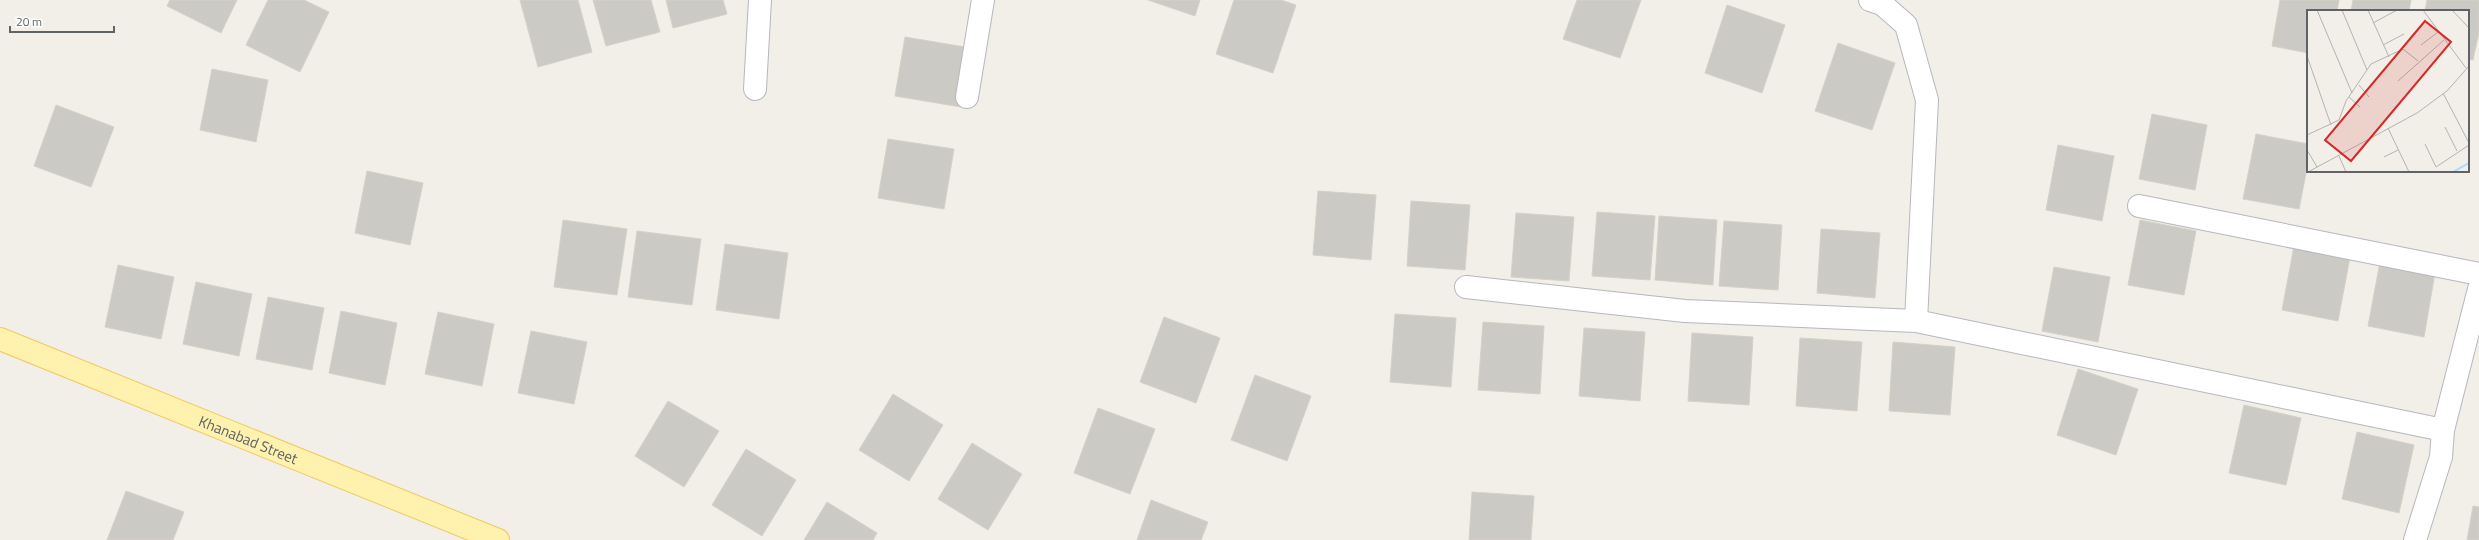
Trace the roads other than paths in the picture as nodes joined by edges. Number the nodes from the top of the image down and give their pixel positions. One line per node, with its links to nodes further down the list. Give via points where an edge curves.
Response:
1 (760, 0): 4 (street)
2 (984, 0): 5 (street)
3 (1870, 0): 10 (street, via 1882,4 1906,25 1927,100)
4 (755, 90)
5 (967, 97)
6 (2139, 206): 7 (street)
7 (2479, 274)
8 (1466, 287): 10 (street, via 1685,311)
9 (2479, 289): 12 (street)
10 (1916, 321): 12 (street)
11 (0, 339): 13 (main road, Khanabad Street)
12 (2443, 430): 14 (street, via 2441,457)
13 (498, 540)
14 (2415, 540)

